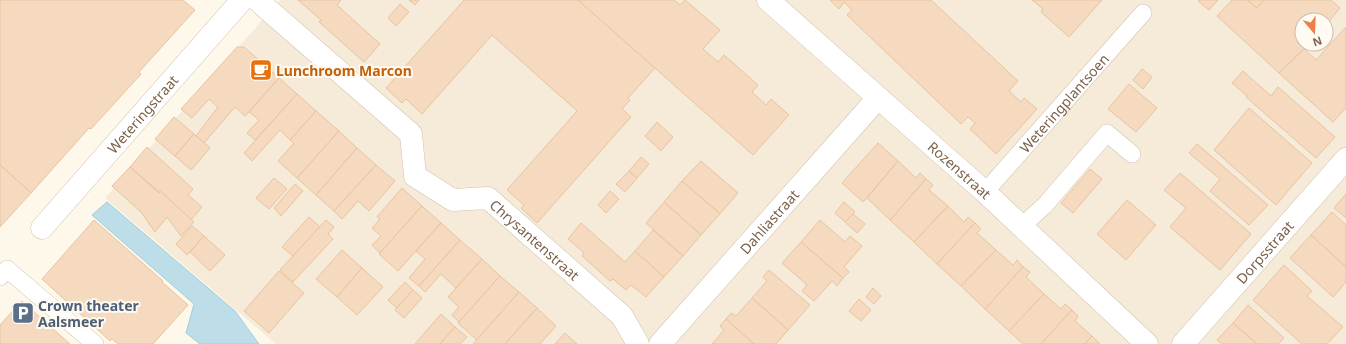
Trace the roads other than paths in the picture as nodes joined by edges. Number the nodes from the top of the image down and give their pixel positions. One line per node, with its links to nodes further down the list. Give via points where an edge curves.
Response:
1 (242, 0): 10 (street, Weteringstraat)
2 (257, 0): 13 (street, Chrysantenstraat, via 411,134 415,176 453,200 488,198 622,316)
3 (768, 0): 5 (street, Rozenstraat)
4 (1143, 13): 8 (lane, Weteringplantsoen)
5 (878, 98): 8 (street, Rozenstraat); 14 (street, Dahliastraat)
6 (1132, 154): 9 (lane, via 1107,133 1045,205)
7 (1346, 159): 16 (street, Dorpsstraat)
8 (985, 192): 9 (street, Rozenstraat)
9 (1022, 226): 15 (street, Rozenstraat)
10 (42, 228)
11 (0, 277): 12 (lane, via 7,269)
12 (95, 344)
13 (638, 344)
14 (660, 344)
15 (1147, 344)
16 (1183, 344)

